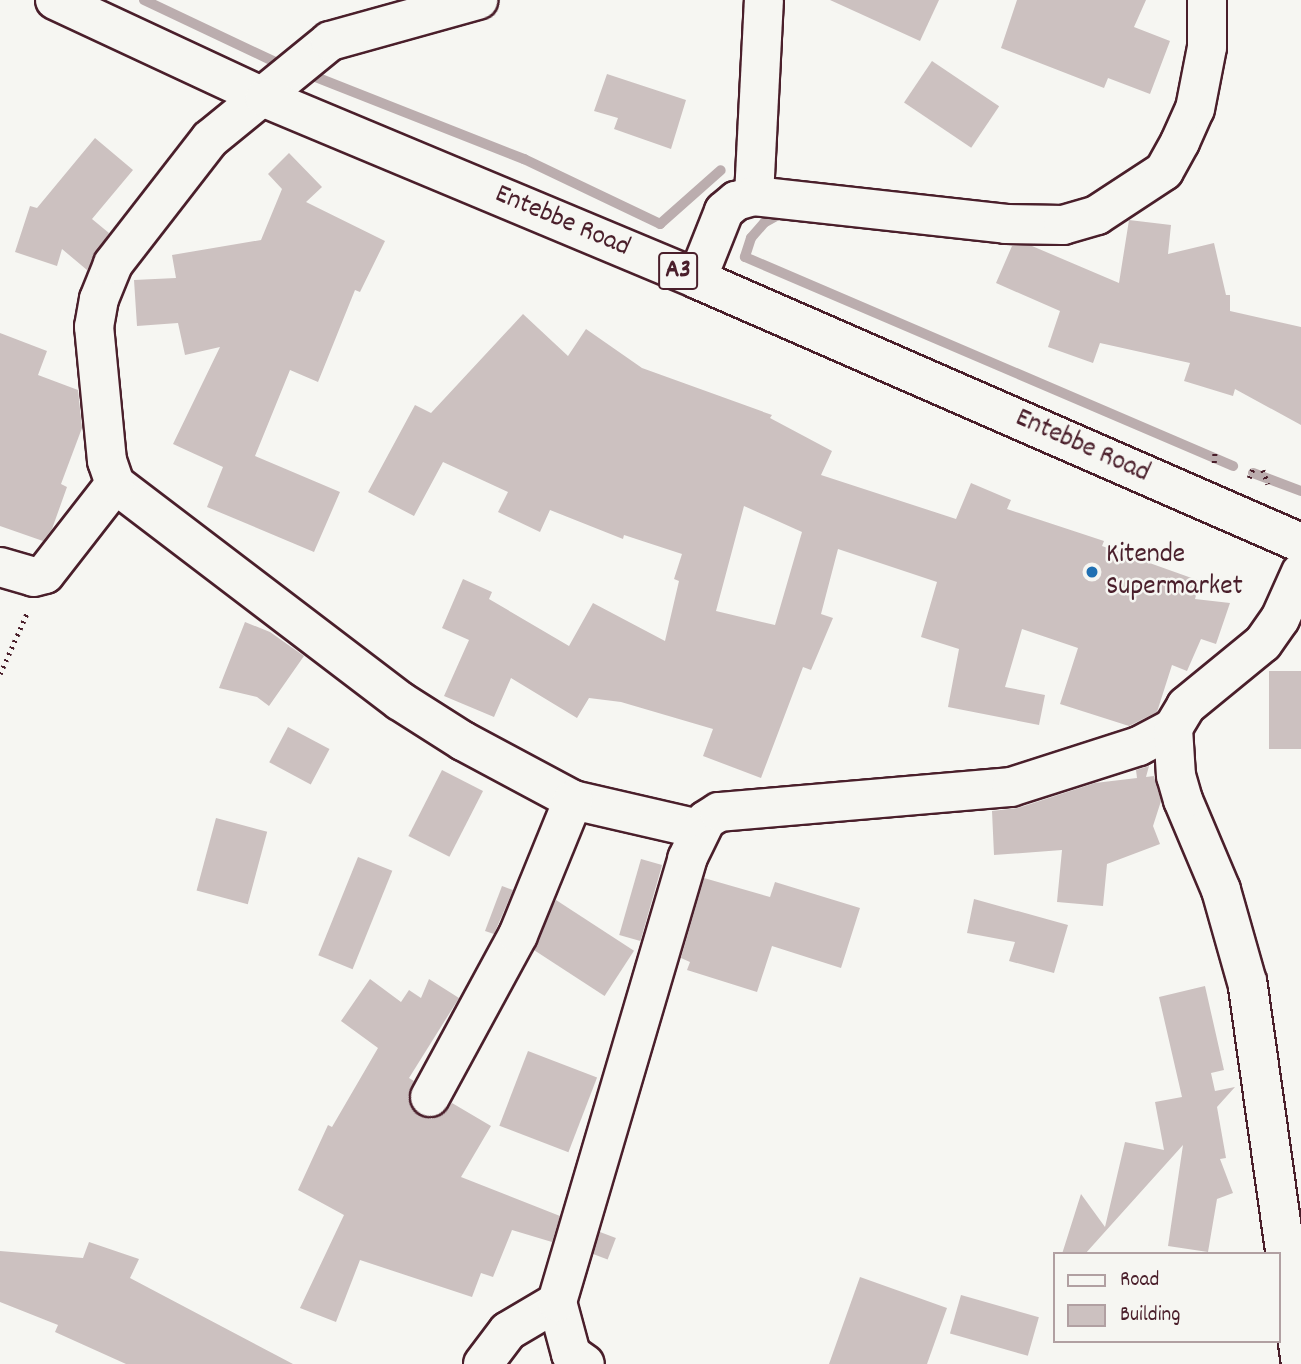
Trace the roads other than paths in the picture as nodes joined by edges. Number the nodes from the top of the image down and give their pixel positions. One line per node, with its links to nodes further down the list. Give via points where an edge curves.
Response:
1 (55, 0): 5 (street, Entebbe Road / A3)
2 (478, 0): 5 (street, via 330,41)
3 (764, 0): 6 (street)
4 (1208, 0): 6 (street, via 1208,47 1195,109 1180,142 1164,171 1097,215 1063,225 1006,225)
5 (265, 97): 7 (street, Entebbe Road / A3); 8 (street, via 210,139 113,264 105,282 94,327 107,461)
6 (754, 196): 7 (street, via 736,201 724,211)
7 (697, 279): 9 (street, Entebbe Road / A3)
8 (115, 484): 10 (street, via 45,574 34,577); 13 (street, via 400,702)
9 (1301, 543)
10 (0, 566)
11 (1301, 572): 12 (street, via 1280,619 1263,643 1186,706)
12 (1174, 728): 14 (street, via 1139,746 1010,787 719,811); 19 (street, via 1176,776 1221,890 1247,982)
13 (573, 800): 14 (street); 15 (street, via 518,935)
14 (699, 829): 16 (street, via 643,1019 619,1083)
15 (430, 1097)
16 (557, 1302): 17 (street, via 508,1331); 18 (street, via 571,1354)
17 (483, 1364)
18 (585, 1364)
19 (1301, 1364)

